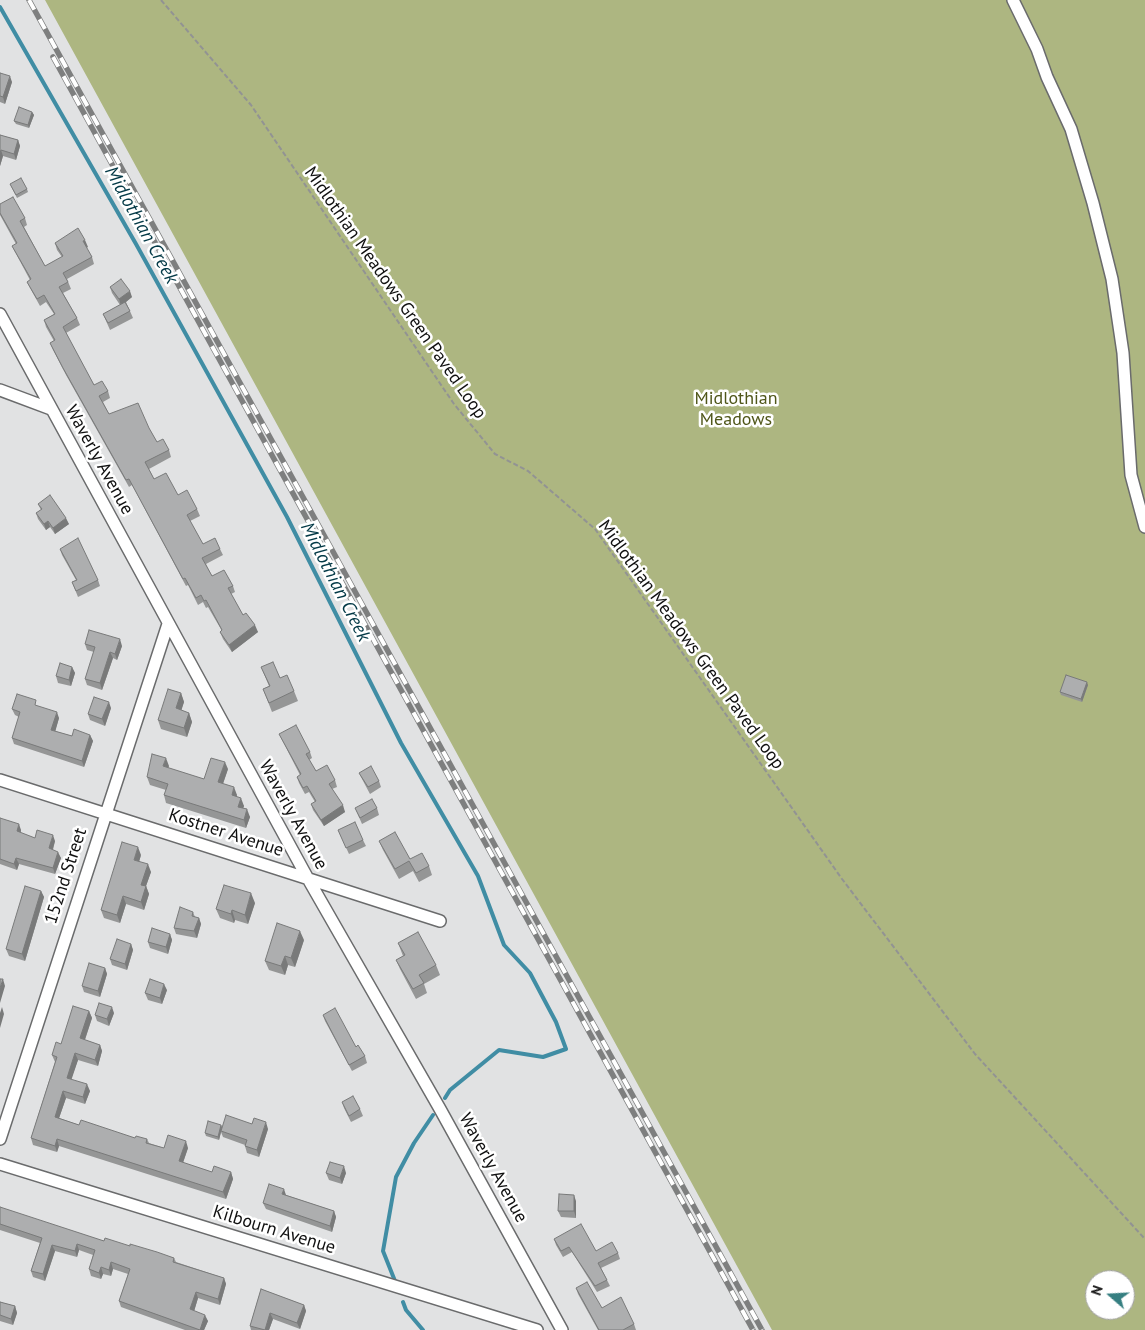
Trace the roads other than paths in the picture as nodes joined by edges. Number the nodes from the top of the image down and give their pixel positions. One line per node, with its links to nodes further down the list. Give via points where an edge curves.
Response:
1 (1013, 0): 5 (street, via 1071,129 1112,279 1123,353 1132,475)
2 (0, 314): 4 (street, Waverly Avenue)
3 (0, 390): 4 (street)
4 (51, 409): 6 (street, Waverly Avenue)
5 (1145, 527)
6 (168, 624): 8 (street, 152nd Street); 9 (street, Waverly Avenue)
7 (0, 780): 8 (street, Kostner Avenue)
8 (105, 812): 9 (street, Kostner Avenue); 11 (street, 152nd Street)
9 (307, 877): 10 (street, Kostner Avenue); 14 (street, Waverly Avenue, via 440,1108)
10 (440, 921)
11 (0, 1139)
12 (0, 1164): 13 (street, Kilbourn Avenue)
13 (537, 1330)
14 (562, 1330)

